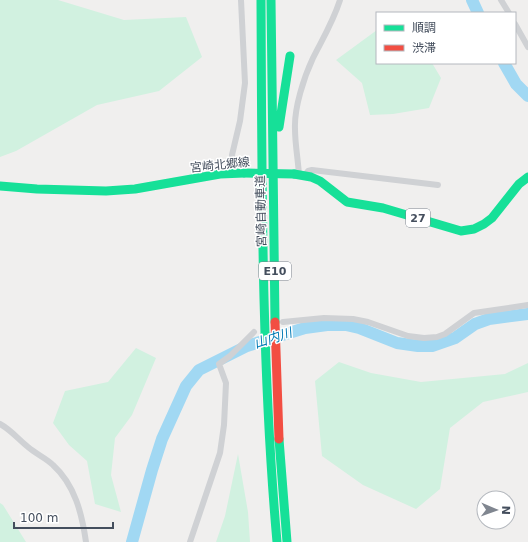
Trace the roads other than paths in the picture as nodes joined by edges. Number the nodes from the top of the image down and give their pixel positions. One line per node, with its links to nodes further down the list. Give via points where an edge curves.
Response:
1 (240, 0): 10 (street, via 246,83 232,155)
2 (261, 0): 22 (main road, 宮崎自動車道 / E10, via 266,370)
3 (271, 0): 15 (main road, 宮崎自動車道 / E10)
4 (340, 0): 11 (street, via 326,37 313,59 300,98 295,127)
5 (501, 0): 6 (street)
6 (508, 12)
7 (516, 26): 8 (street)
8 (528, 47)
9 (290, 56): 15 (main road, via 279,125 278,212)
10 (240, 173): 11 (main road, 宮崎北郷線 / 27, bridge); 14 (main road, 宮崎北郷線 / 27, via 106,191)
11 (299, 175): 12 (main road, 宮崎北郷線 / 27, via 320,181 347,202 383,208 461,230 472,230 495,216 515,188); 13 (street, via 312,170)
12 (528, 177)
13 (438, 185)
14 (0, 186)
15 (274, 234): 23 (main road, 宮崎自動車道 / E10, via 279,416)
16 (528, 305): 17 (street, via 474,313 445,334 424,338 408,336 353,319 324,318)
17 (283, 322)
18 (254, 332): 21 (street, via 219,364 226,383 220,453)
19 (0, 424): 20 (street, via 62,474 79,507)
20 (86, 542)
21 (190, 542)
22 (277, 542)
23 (288, 542)

